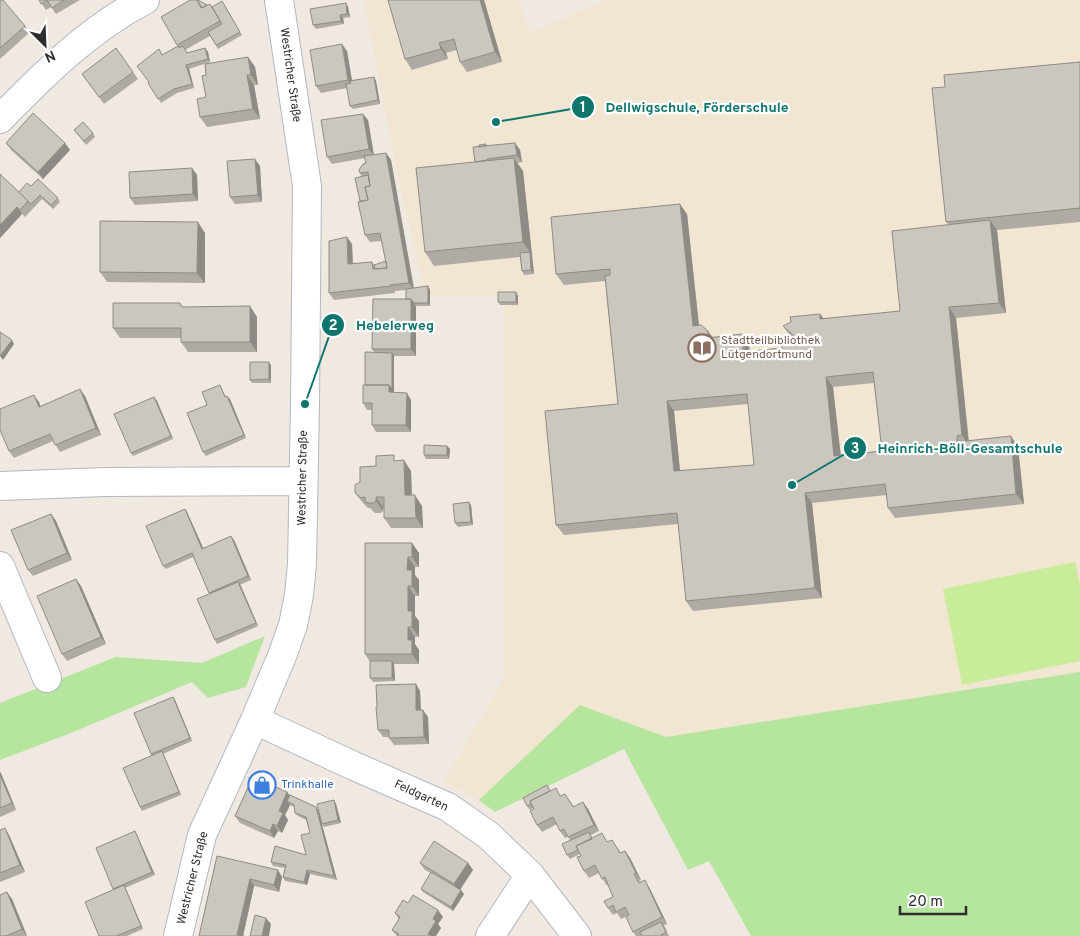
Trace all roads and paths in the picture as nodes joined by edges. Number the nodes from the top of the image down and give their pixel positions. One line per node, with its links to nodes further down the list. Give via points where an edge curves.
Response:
1 (145, 0): 3 (street, via 68,52)
2 (279, 0): 4 (street, Westricher Straße, via 307,186)
3 (0, 119)
4 (302, 481): 5 (street); 8 (street, Westricher Straße, via 299,594 282,656)
5 (0, 486)
6 (0, 566): 7 (street)
7 (47, 678)
8 (255, 720): 9 (street, Feldgarten, via 448,807 488,835); 10 (street, Westricher Straße, via 202,835)
9 (530, 875): 11 (street); 12 (street, Feldgarten)
10 (178, 936)
11 (490, 936)
12 (577, 936)

